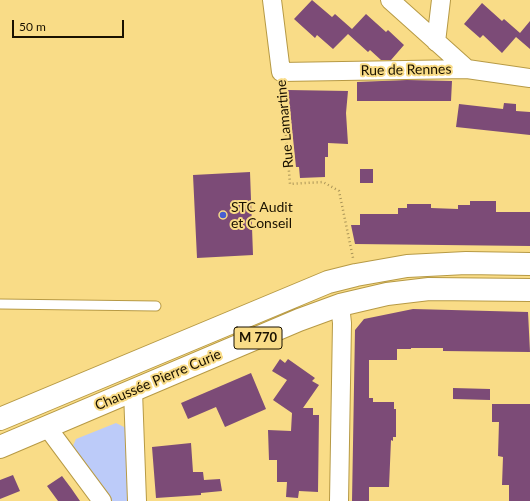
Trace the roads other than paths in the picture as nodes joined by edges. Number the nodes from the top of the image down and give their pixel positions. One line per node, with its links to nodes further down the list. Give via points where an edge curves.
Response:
1 (272, 0): 6 (street, Rue Lamartine)
2 (390, 0): 4 (street)
3 (441, 0): 4 (street)
4 (436, 42): 5 (street)
5 (467, 69): 6 (street, Rue de Rennes); 7 (street, Rue de Rennes)
6 (281, 72)
7 (530, 78)
8 (530, 264): 14 (main road, Chaussée Pierre Curie / M 770, via 434,264 356,275 304,291)
9 (530, 290): 11 (main road, Chaussée Pierre Curie / M 770, via 429,289 387,294)
10 (0, 304): 12 (lane)
11 (340, 305): 13 (main road, Chaussée Pierre Curie / M 770); 19 (street, via 342,322)
12 (156, 306)
13 (133, 391): 15 (main road, Chaussée Pierre Curie / M 770); 18 (street)
14 (0, 419)
15 (48, 427): 16 (main road, Chaussée Pierre Curie / M 770); 17 (street)
16 (0, 448)
17 (102, 501)
18 (137, 501)
19 (339, 501)

